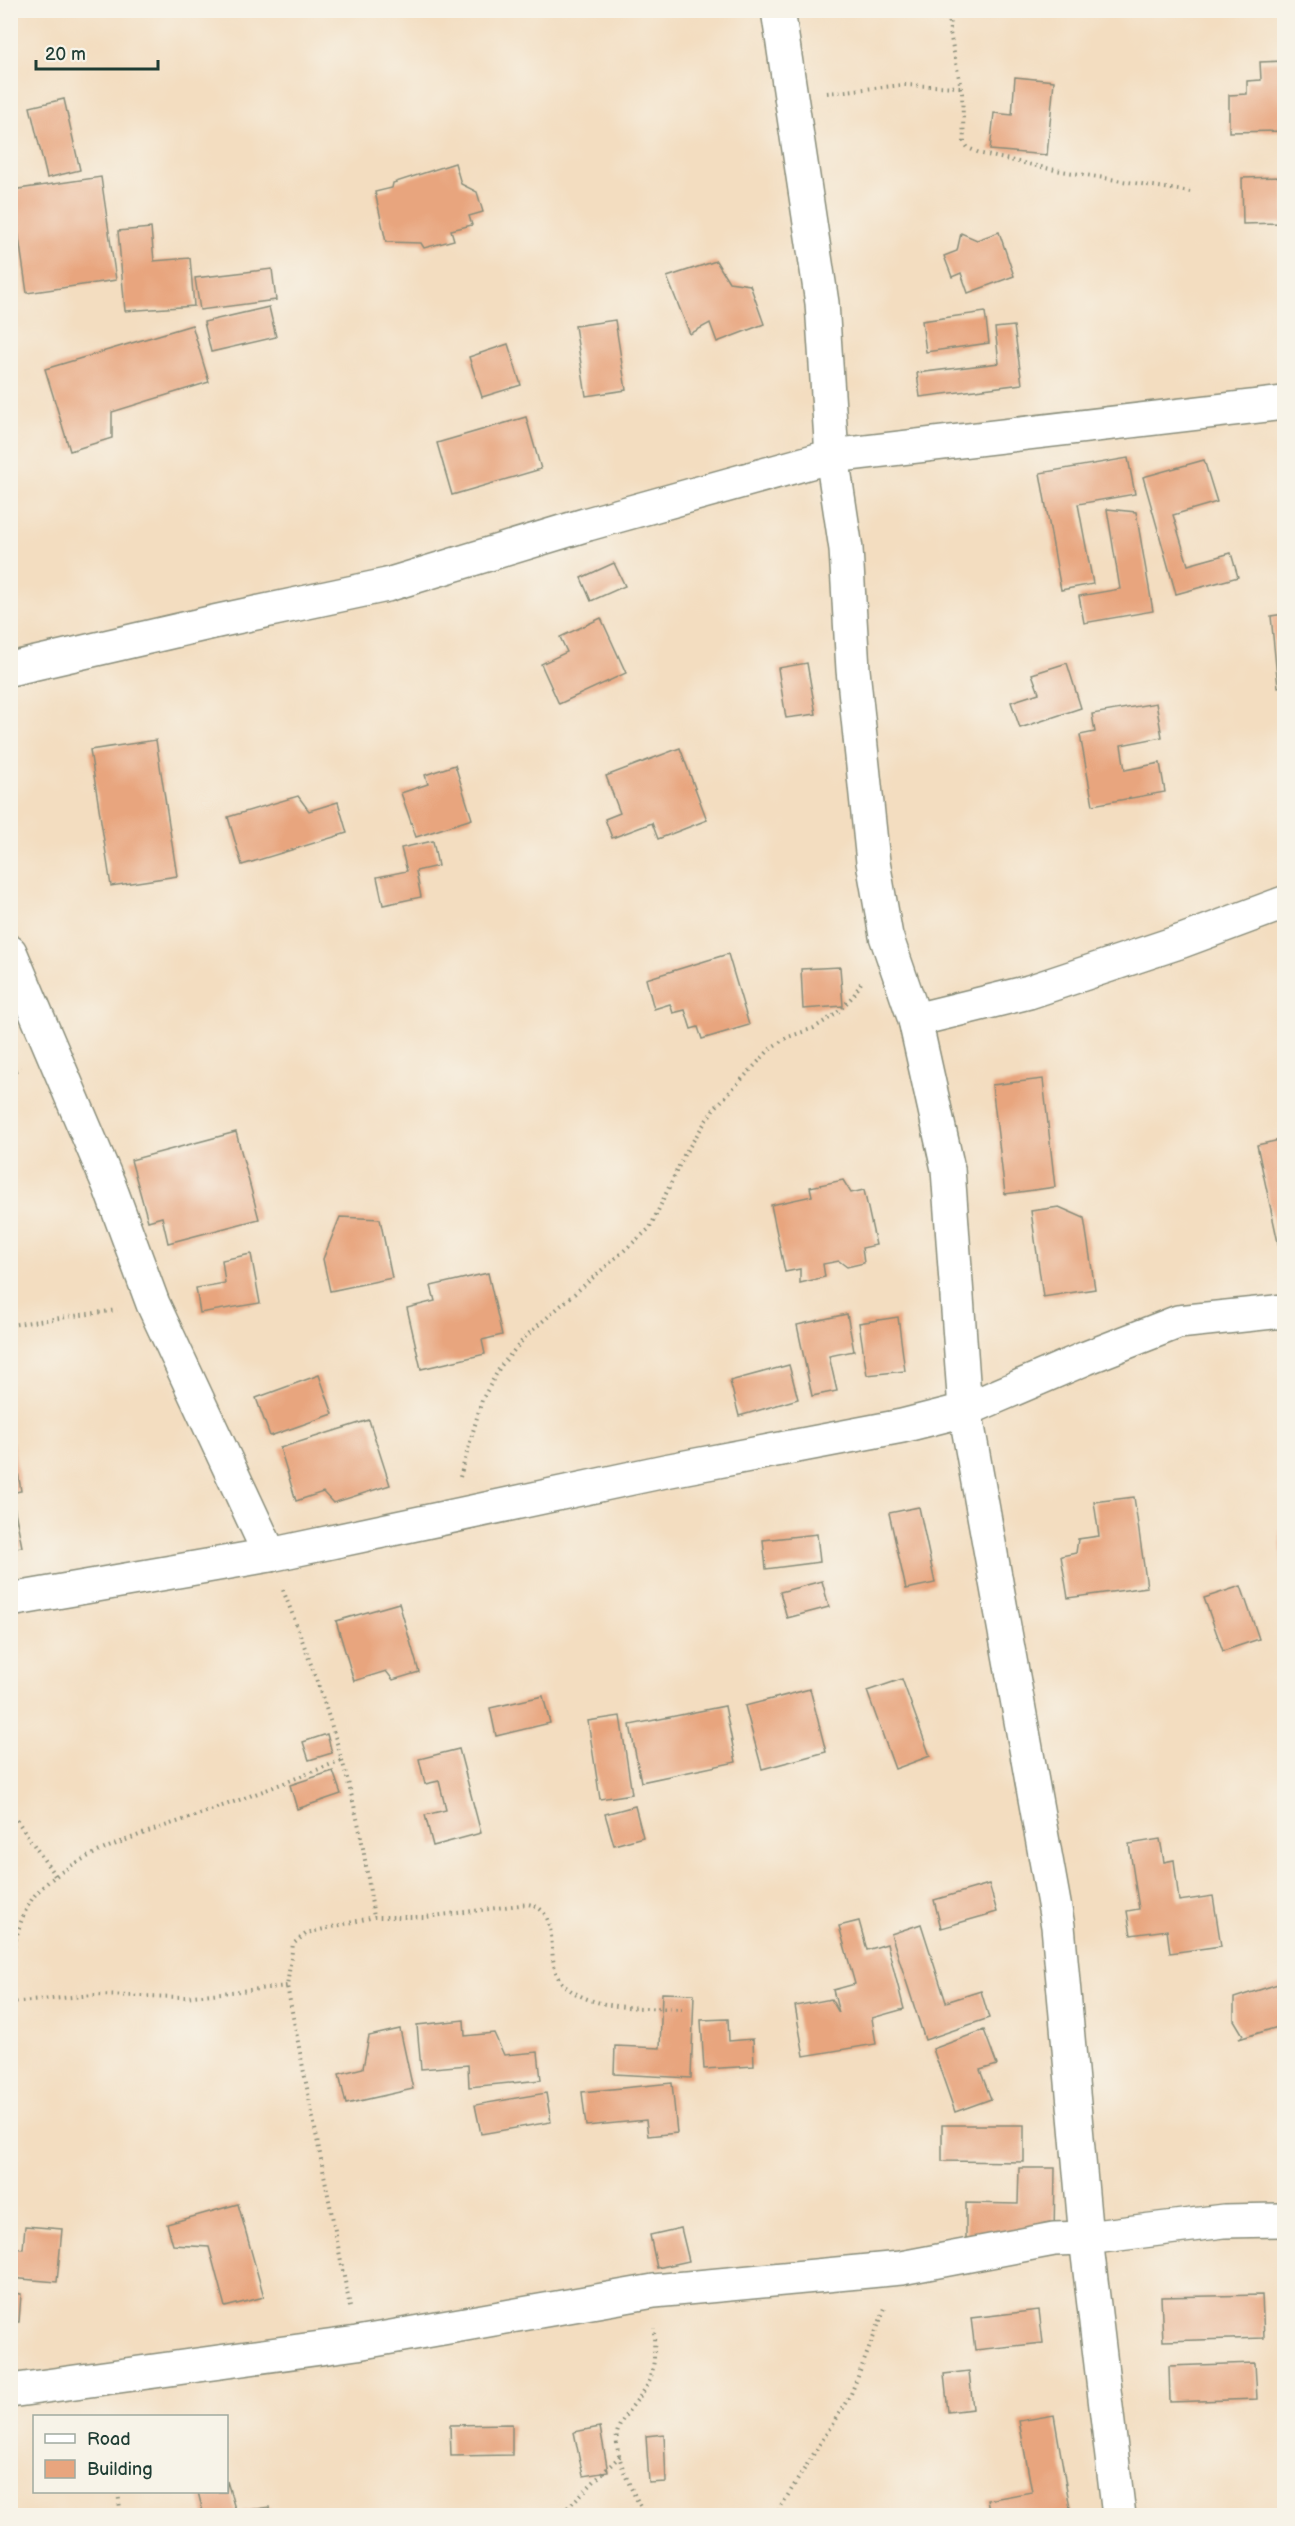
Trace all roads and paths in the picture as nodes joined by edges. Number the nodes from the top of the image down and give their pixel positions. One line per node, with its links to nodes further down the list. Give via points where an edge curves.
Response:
1 (778, 10): 4 (street)
2 (949, 10): 3 (path)
3 (961, 87): 4 (path, via 903,85 835,94); 5 (path, via 964,142 968,148 1055,170)
4 (790, 91): 7 (street, via 822,303)
5 (1190, 192)
6 (1284, 403): 7 (street)
7 (832, 456): 8 (street, via 387,585); 10 (street, via 846,549 853,670 873,862)
8 (10, 669)
9 (1284, 903): 12 (street, via 1029,992)
10 (886, 936): 12 (street); 17 (path, via 854,995 836,1014 772,1047 713,1110 684,1155 650,1228 527,1335 500,1366 482,1400)
11 (10, 952): 13 (street, via 110,1185)
12 (915, 1020): 16 (street, via 948,1169)
13 (153, 1304): 15 (path); 18 (street)
14 (1284, 1311): 16 (street, via 1178,1322)
15 (10, 1325)
16 (965, 1410): 17 (street); 29 (street, via 1058,1926)
17 (450, 1516): 18 (street)
18 (270, 1556): 19 (street); 20 (path, via 315,1673)
19 (10, 1600)
20 (342, 1760): 22 (path, via 117,1843); 23 (path, via 359,1827)
21 (10, 1810): 22 (path)
22 (55, 1876): 24 (path, via 34,1896 18,1926)
23 (374, 1917): 25 (path, via 307,1933 293,1944); 27 (path, via 425,1917 537,1905 550,1922 554,1967 564,1985 586,1999 616,2006)
24 (10, 1963)
25 (287, 1986): 26 (path, via 184,1997 93,1995); 32 (path)
26 (10, 2003)
27 (681, 2009)
28 (1284, 2220): 29 (street, via 1224,2221)
29 (1086, 2238): 30 (street, via 1054,2239); 40 (street)
30 (901, 2268): 31 (street); 39 (path, via 851,2394)
31 (654, 2291): 32 (street); 34 (path, via 654,2359 649,2382 617,2433)
32 (357, 2343): 33 (street)
33 (10, 2391)
34 (620, 2456): 37 (path); 38 (path, via 626,2481)
35 (118, 2493): 36 (path)
36 (121, 2516)
37 (559, 2516)
38 (646, 2516)
39 (775, 2516)
40 (1119, 2516)

